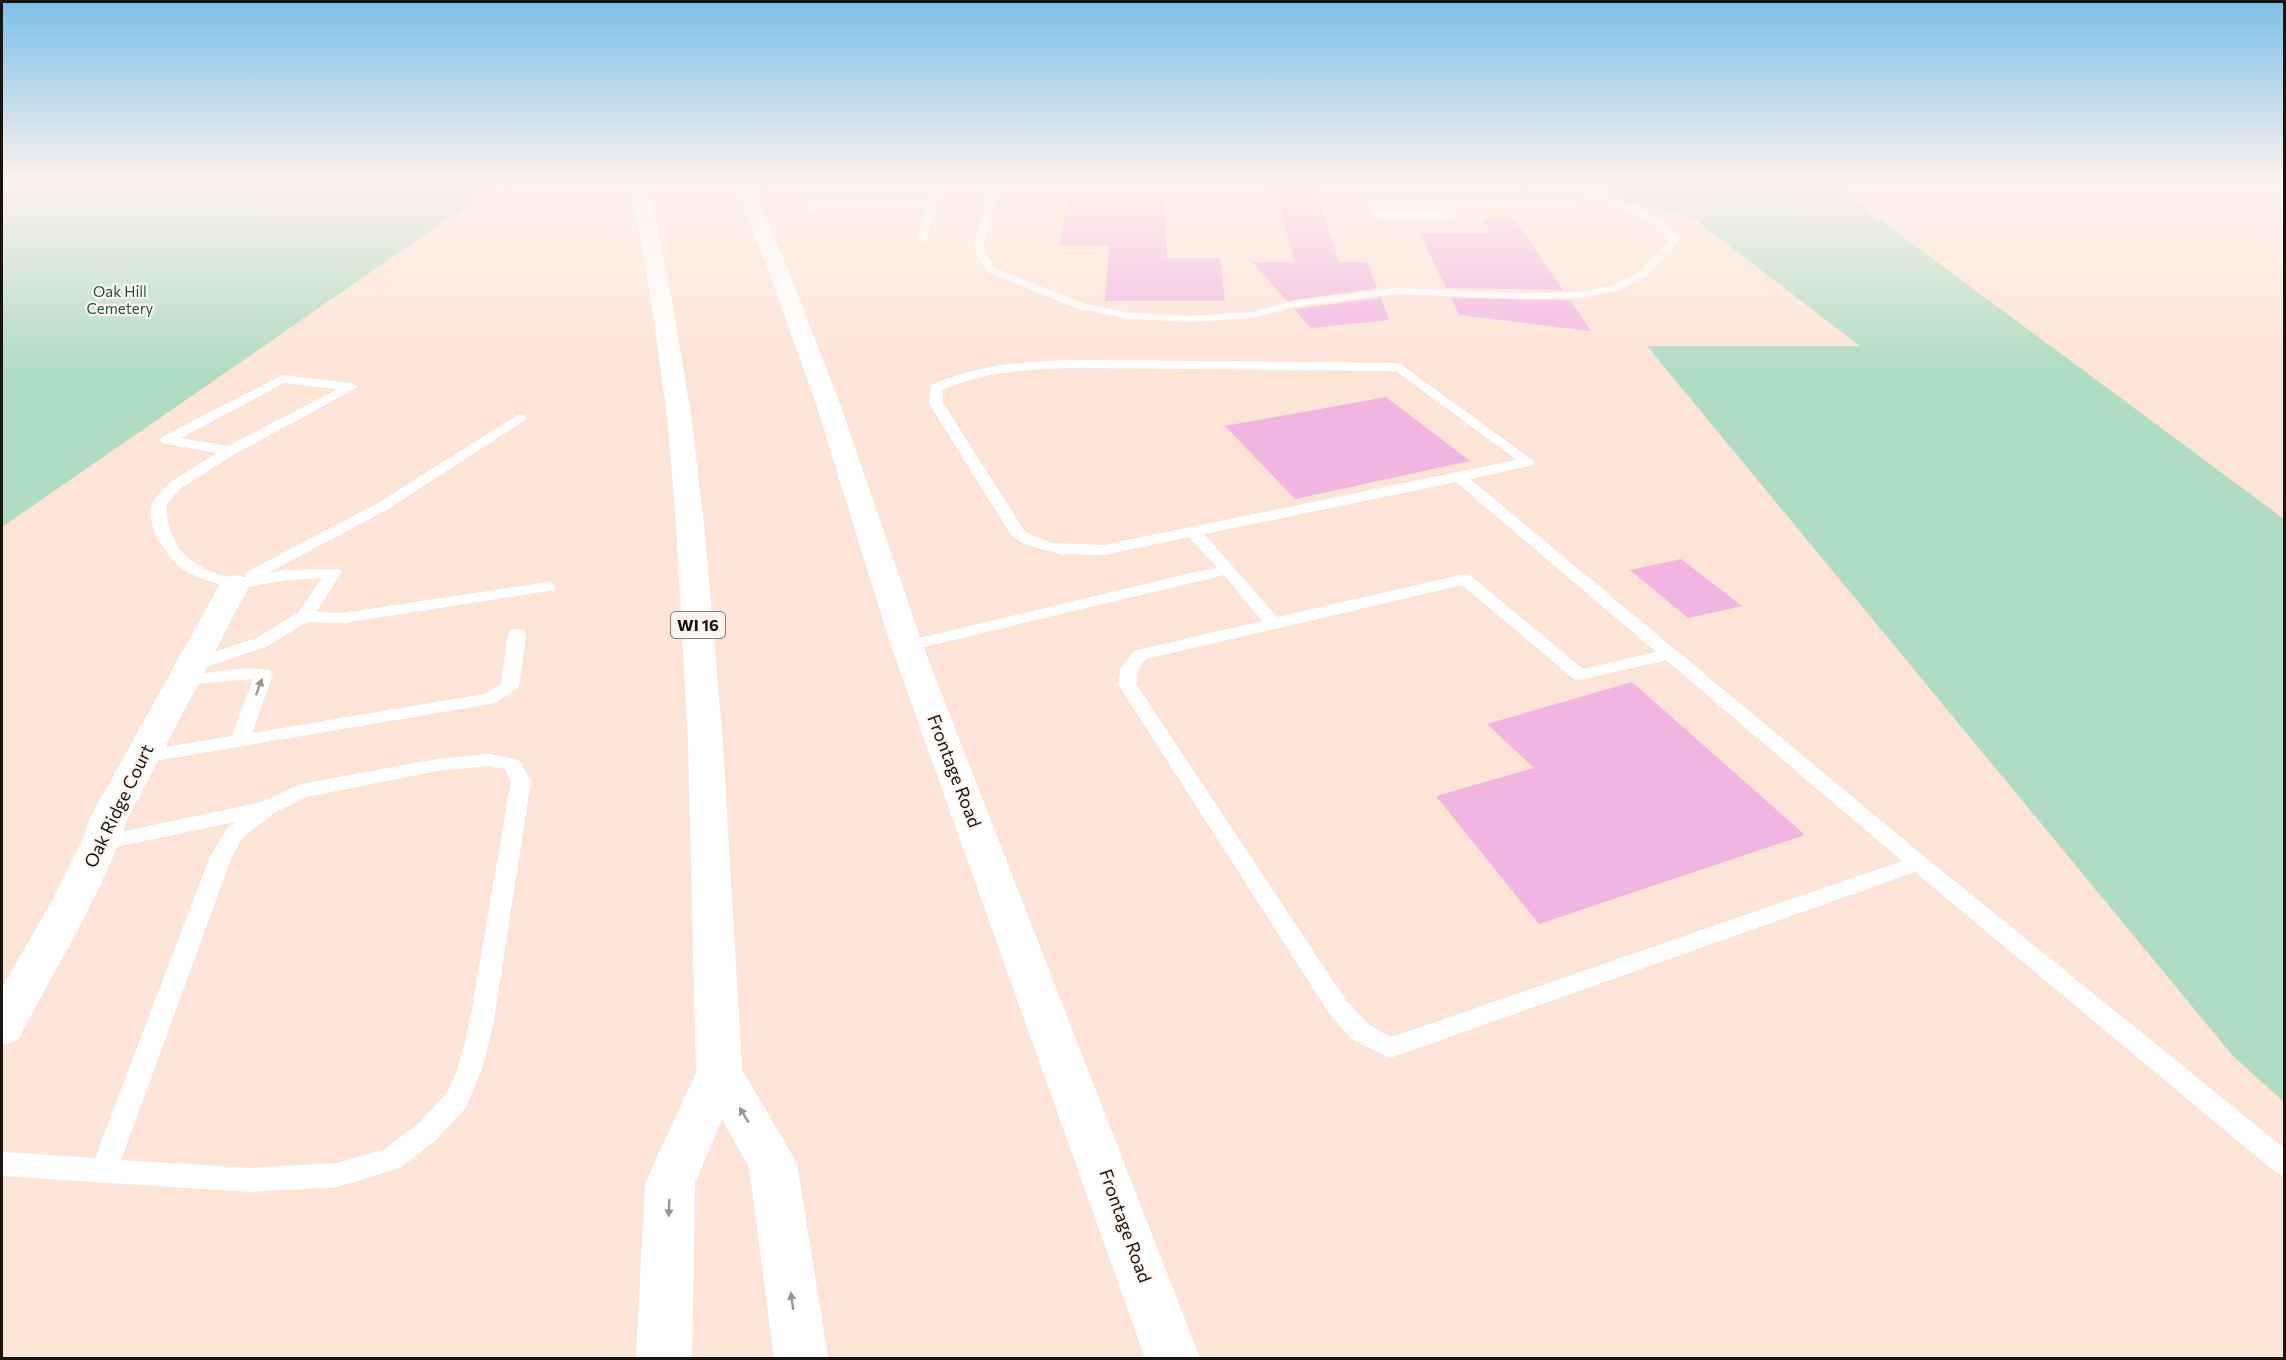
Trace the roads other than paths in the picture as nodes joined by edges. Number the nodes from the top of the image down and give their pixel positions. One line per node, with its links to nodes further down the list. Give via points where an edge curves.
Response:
1 (652, 245): 24 (main road, WI 16, via 686,478 697,606)
2 (768, 245): 15 (main road, Frontage Road, via 828,404)
3 (979, 245): 4 (lane, via 991,270 1082,307 1130,316 1191,319 1252,315 1298,303 1397,291 1579,295 1616,288 1642,275)
4 (1670, 245)
5 (519, 418): 10 (lane, via 383,506)
6 (230, 452): 6 (lane, via 319,405 352,387 282,379 167,440); 10 (lane, via 176,485 158,504 160,524 170,548 193,569)
7 (1460, 477): 8 (lane); 8 (lane, via 1528,462 1399,367 1027,365 984,371 936,388 936,403 1019,535 1038,546 1104,550); 16 (lane)
8 (1193, 532): 9 (lane)
9 (1228, 569): 13 (lane); 15 (lane)
10 (235, 584): 12 (lane, via 334,572); 17 (main road, Oak Ridge Court)
11 (548, 587): 12 (lane, via 343,618)
12 (304, 617): 17 (lane, via 262,642)
13 (1273, 623): 16 (lane, via 1465,579 1580,675); 22 (lane, via 1140,655 1130,668 1127,684 1337,1006 1360,1032 1390,1048)
14 (517, 634): 18 (lane, via 510,687 490,699)
15 (907, 646): 30 (main road, Frontage Road)
16 (1669, 654): 22 (lane)
17 (187, 673): 18 (lane, one-way to 17, via 264,674); 19 (main road, Oak Ridge Court)
18 (239, 742): 19 (lane)
19 (141, 757): 21 (main road, Oak Ridge Court, via 108,818)
20 (267, 808): 21 (lane); 27 (lane, via 234,833 219,859); 27 (lane, via 301,790 354,779 468,761 512,764 521,781 481,1026 457,1100 427,1132 391,1160 337,1176 251,1180)
21 (100, 843): 23 (main road, Oak Ridge Court)
22 (1918, 863): 26 (lane)
23 (2, 1027)
24 (719, 1073): 28 (main road, WI 16, one-way to 28, via 670,1183); 29 (main road, WI 16, one-way to 24, via 773,1163)
25 (2, 1164): 27 (lane)
26 (2284, 1164)
27 (103, 1171)
28 (664, 1359)
29 (801, 1359)
30 (1173, 1359)

